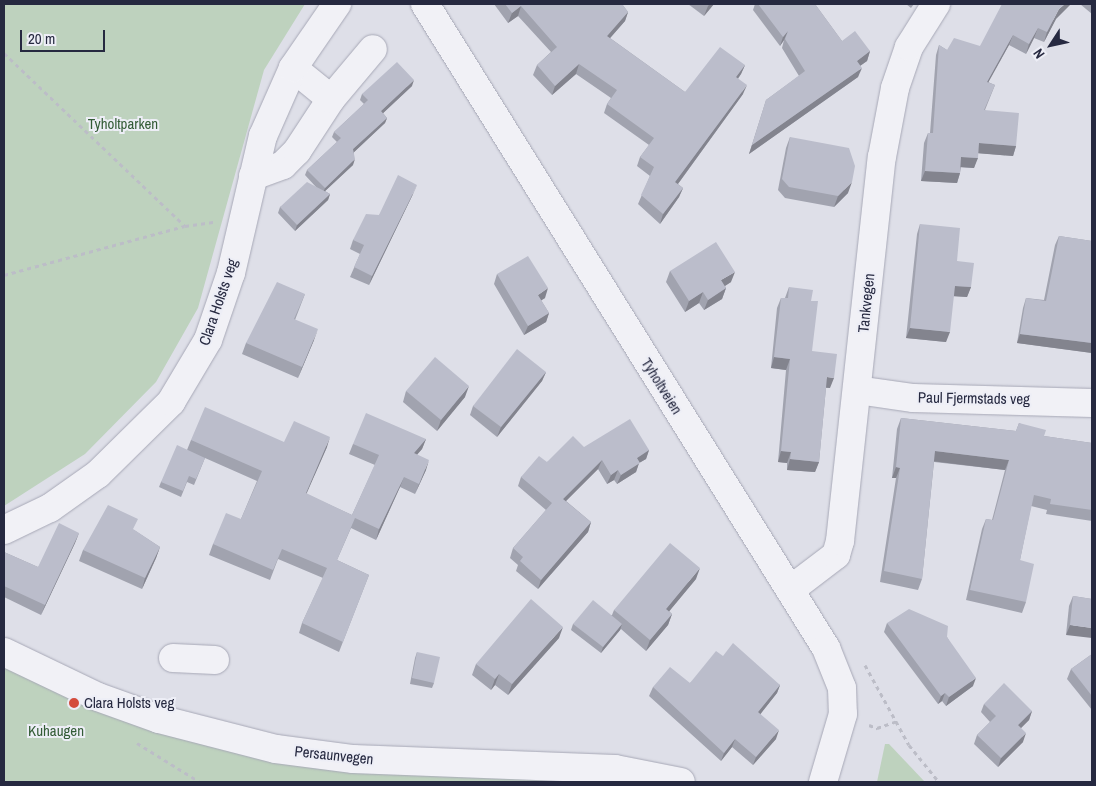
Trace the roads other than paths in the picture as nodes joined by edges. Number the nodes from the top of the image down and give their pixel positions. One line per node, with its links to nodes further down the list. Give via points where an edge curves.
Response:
1 (337, 4): 5 (street, Clara Holsts veg)
2 (425, 4): 11 (street, Tyholtveien)
3 (936, 4): 8 (street, Tankvegen, via 909,47 895,88 874,220)
4 (373, 49): 6 (street)
5 (293, 68): 6 (street); 7 (street, Clara Holsts veg, via 263,136)
6 (331, 99): 7 (street, via 297,151 283,165)
7 (253, 176): 10 (street, Clara Holsts veg, via 231,274 208,340 171,402 98,474 50,508)
8 (857, 390): 9 (street, Paul Fjermstads veg, via 913,398); 11 (street, Tankvegen, via 836,555)
9 (1092, 403)
10 (4, 530)
11 (790, 590): 16 (street, Tyholtveien, via 826,648 842,688 843,714)
12 (4, 652): 15 (street, Persaunvegen, via 98,696 159,720 276,749 353,759 615,769)
13 (173, 658): 14 (street)
14 (215, 660)
15 (680, 782)
16 (824, 782)

